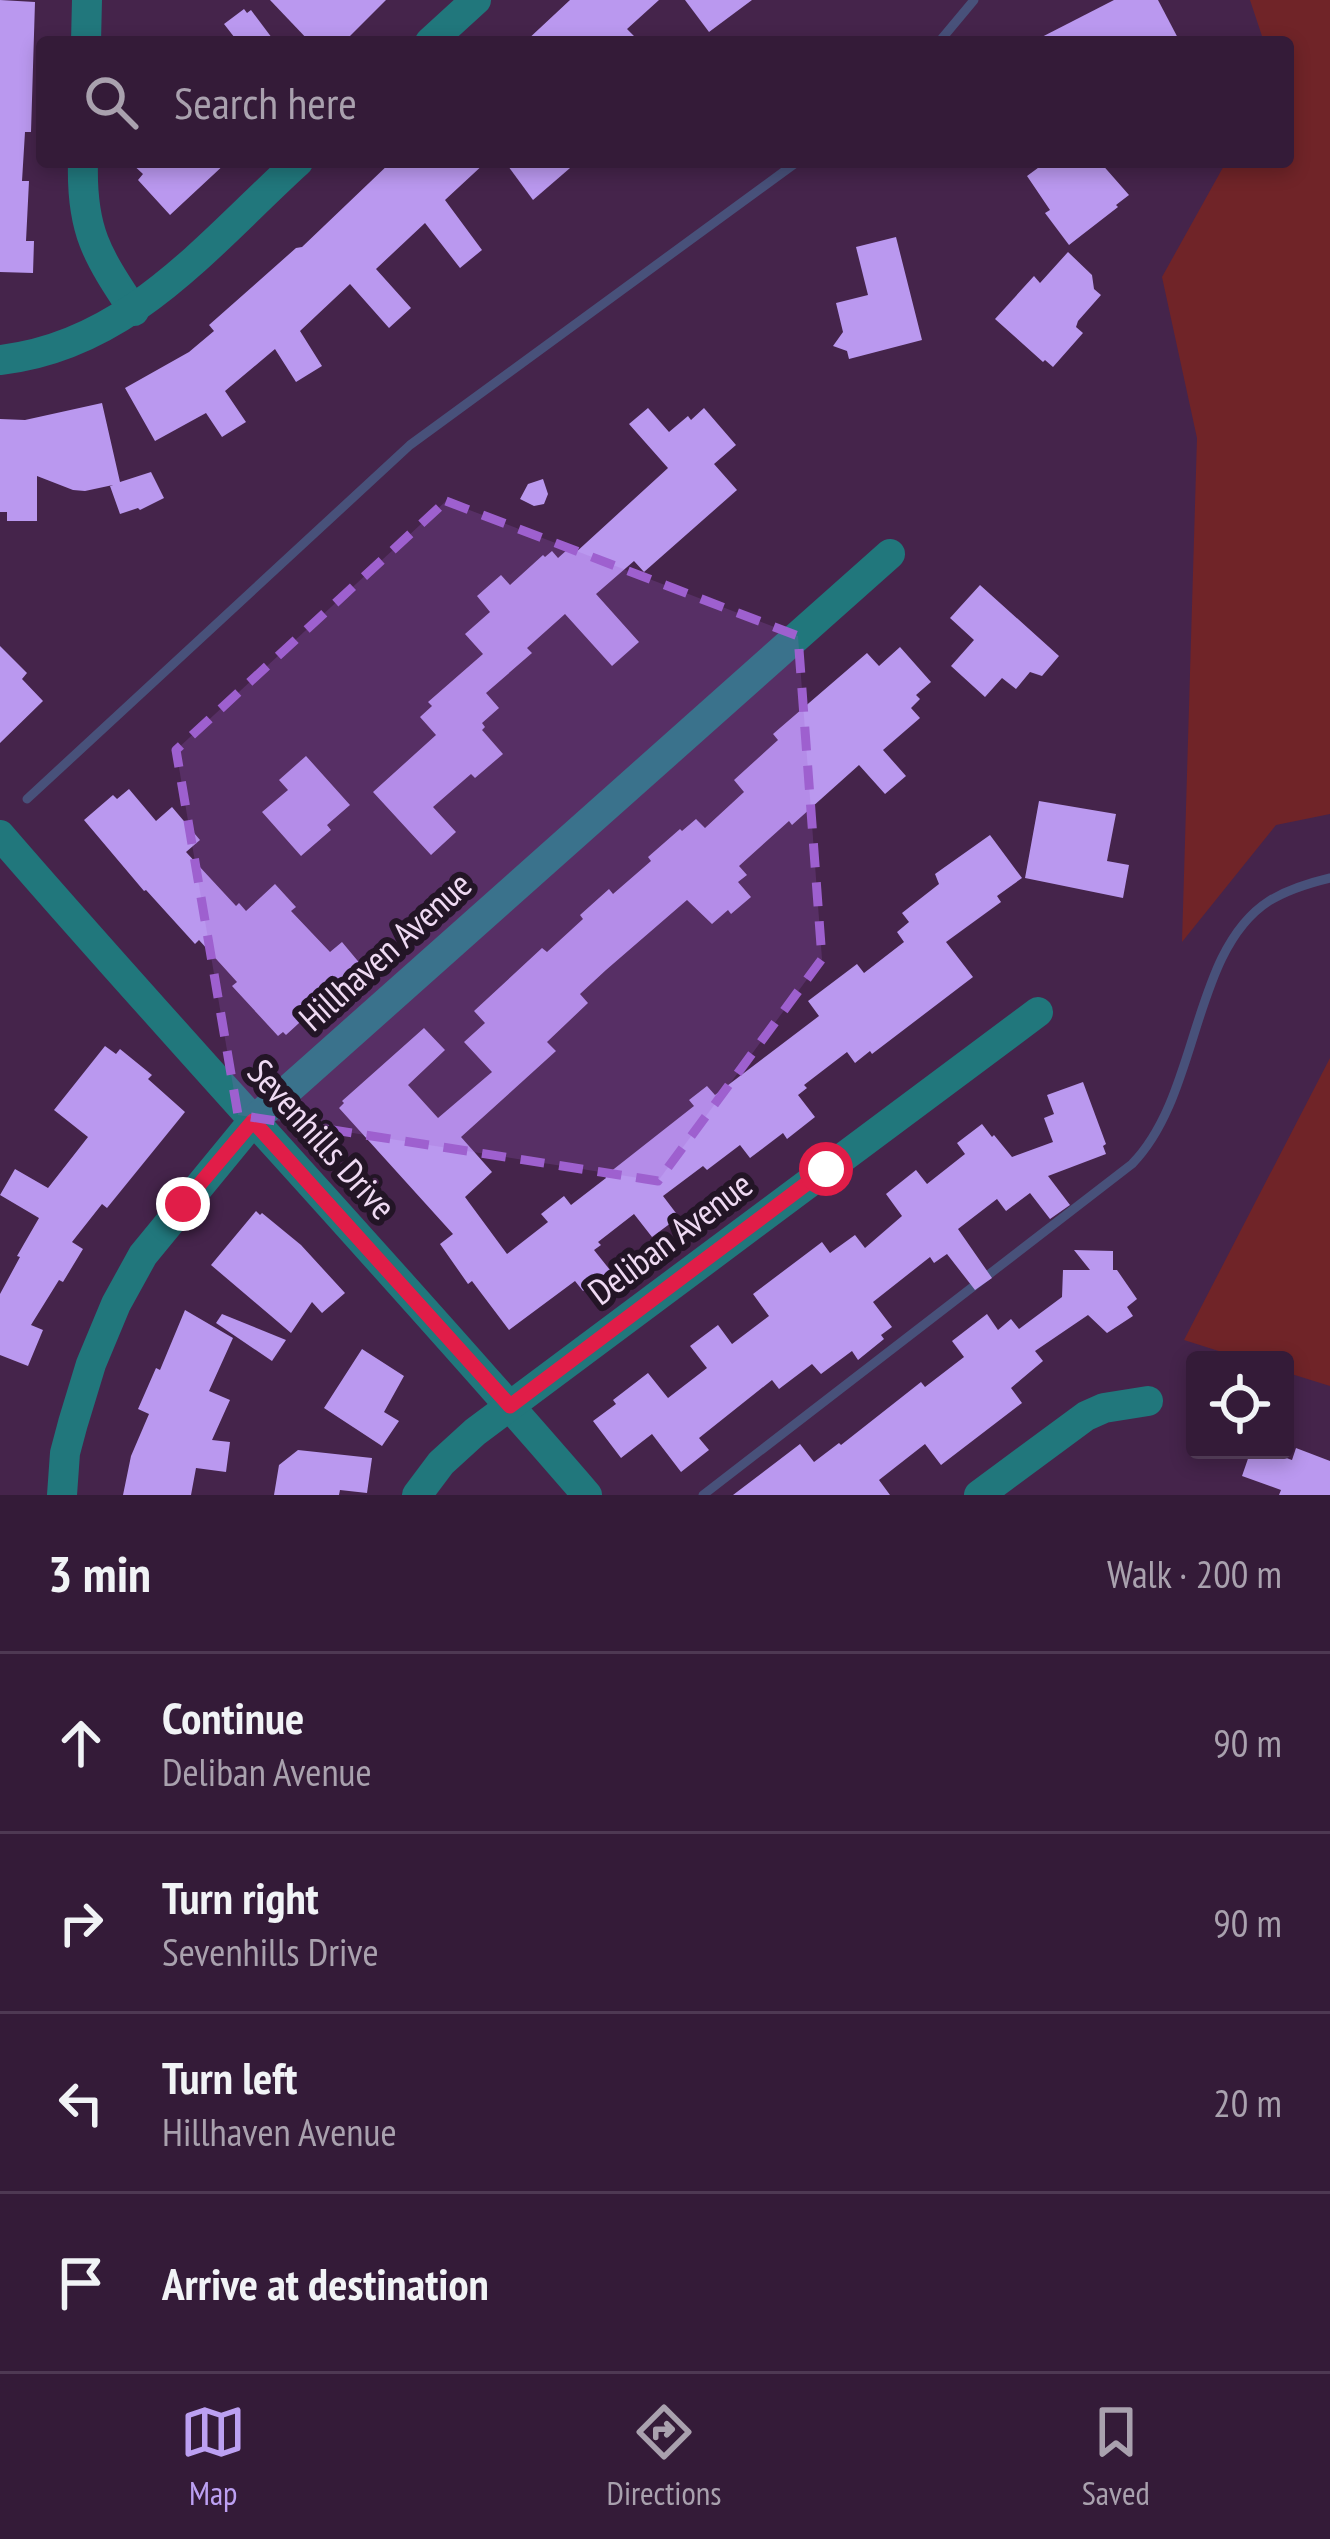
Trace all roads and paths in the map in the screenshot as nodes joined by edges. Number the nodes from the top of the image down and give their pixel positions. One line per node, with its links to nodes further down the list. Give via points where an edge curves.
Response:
1 (87, 0): 3 (street)
2 (476, 0): 4 (street)
3 (86, 36)
4 (437, 36)
5 (83, 168): 7 (street, via 90,233)
6 (291, 168): 7 (street)
7 (134, 311): 8 (street, via 59,349)
8 (0, 360)
9 (890, 554): 12 (street, Hillhaven Avenue)
10 (0, 836): 12 (street, Sevenhills Drive)
11 (1038, 1012): 14 (street, Deliban Avenue)
12 (253, 1121): 14 (street, Sevenhills Drive); 15 (street, Hillhaven Avenue, via 143,1255 116,1304 73,1423)
13 (1148, 1401): 18 (street, via 1086,1416)
14 (510, 1406): 16 (street, Deliban Avenue, via 441,1463); 17 (street, Sevenhills Drive)
15 (62, 1495)
16 (417, 1495)
17 (586, 1495)
18 (979, 1495)

